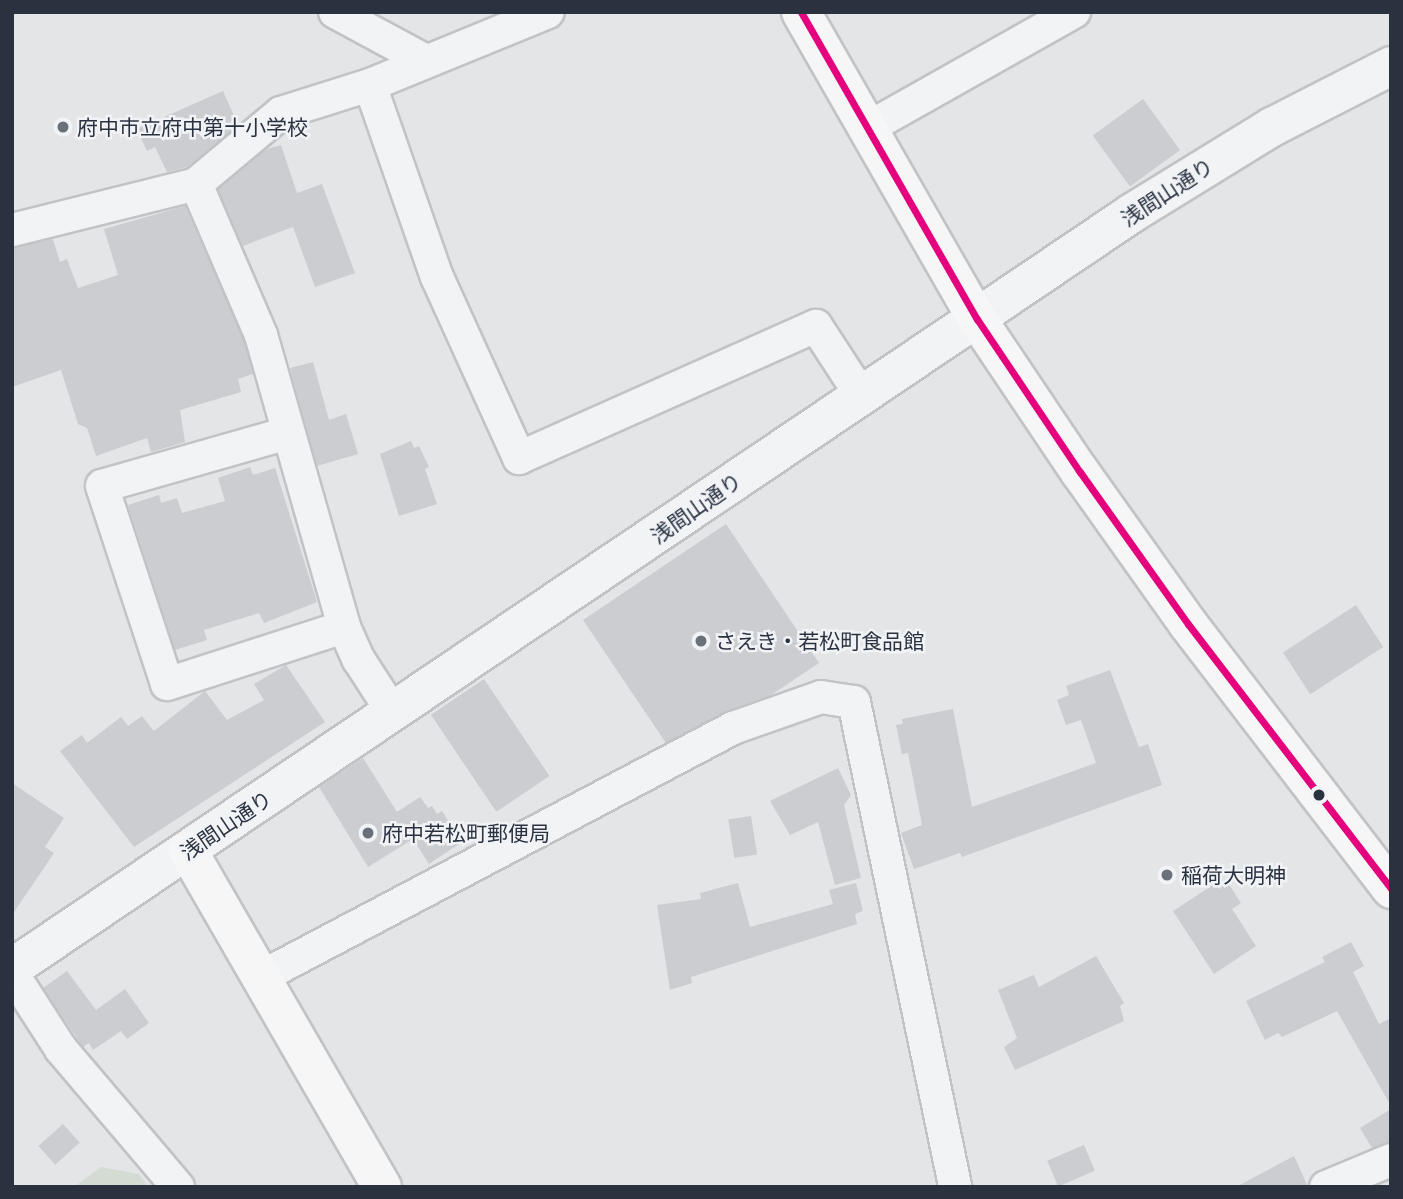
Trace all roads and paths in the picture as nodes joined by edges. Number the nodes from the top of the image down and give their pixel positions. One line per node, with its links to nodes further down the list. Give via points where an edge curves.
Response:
1 (335, 12): 5 (street)
2 (548, 12): 5 (street)
3 (801, 12): 8 (main road)
4 (1074, 12): 8 (street)
5 (424, 60): 7 (street)
6 (1391, 66): 11 (street, 浅間山通り, via 1210,164)
7 (370, 85): 9 (street, via 281,113); 12 (street, via 437,278 519,458 816,327)
8 (866, 129): 11 (main road)
9 (196, 184): 10 (street); 13 (street, via 261,335)
10 (12, 230)
11 (977, 318): 12 (street, 浅間山通り); 17 (main road, via 1188,624)
12 (861, 395): 15 (street, 浅間山通り)
13 (288, 433): 14 (street); 14 (street, via 102,486 167,684)
14 (344, 627): 15 (street)
15 (392, 711): 16 (street, 浅間山通り)
16 (188, 851): 18 (street, 浅間山通り); 19 (main road)
17 (1391, 889)
18 (12, 970): 21 (street, via 61,1049)
19 (261, 977): 22 (main road); 23 (street, via 733,728 821,697 854,702)
20 (1391, 1160): 24 (street)
21 (178, 1187)
22 (382, 1187)
23 (955, 1187)
24 (1326, 1187)

